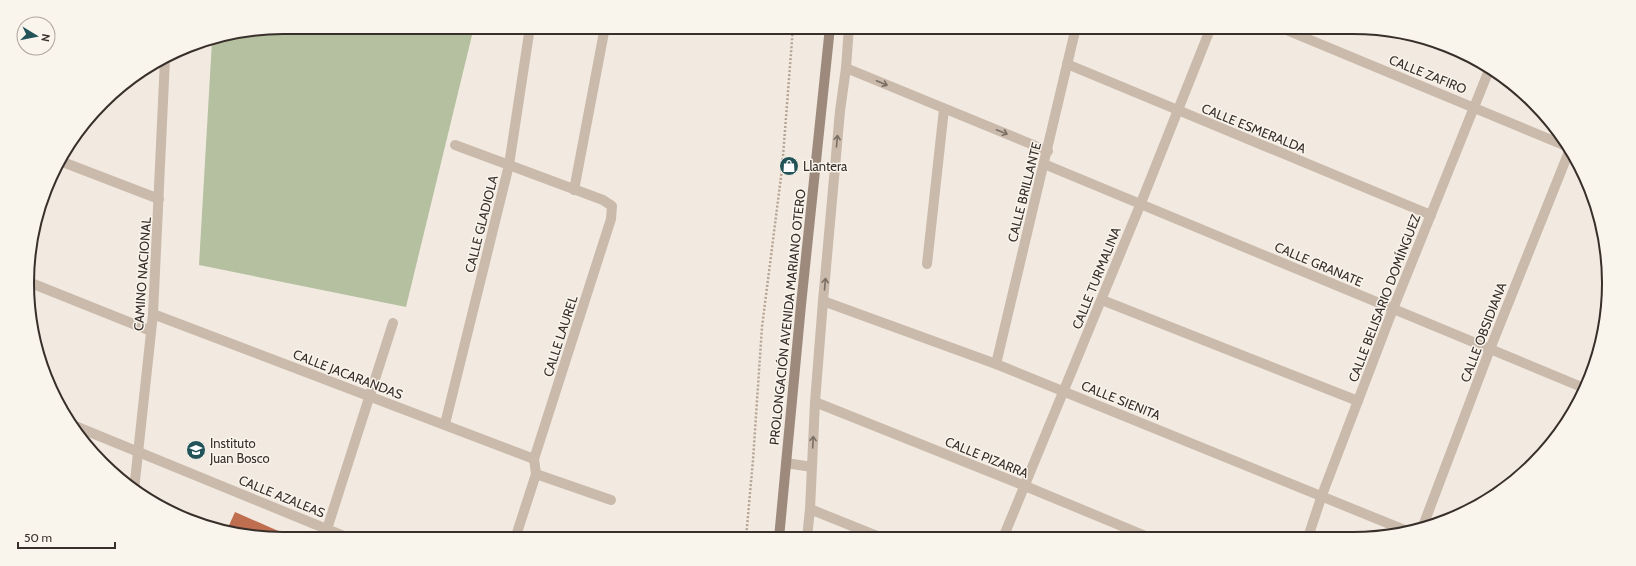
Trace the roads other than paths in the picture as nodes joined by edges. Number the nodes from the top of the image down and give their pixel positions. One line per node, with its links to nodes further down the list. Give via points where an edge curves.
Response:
1 (529, 34): 21 (street, CALLE GLADIOLA)
2 (604, 34): 22 (street)
3 (829, 34): 45 (main road, PROLONGACIÓN AVENIDA MARIANO OTERO)
4 (848, 34): 10 (street)
5 (1074, 34): 9 (street, CALLE BRILLANTE)
6 (1208, 34): 14 (street, CALLE TURMALINA)
7 (1296, 34): 12 (street, CALLE ZAFIRO)
8 (165, 64): 23 (street, CAMINO NACIONAL)
9 (1067, 64): 14 (street, CALLE ESMERALDA); 17 (street, CALLE BRILLANTE)
10 (846, 68): 13 (street, one-way to 13); 29 (street, one-way to 10)
11 (1488, 74): 12 (street, CALLE BELISARIO DOMÍNGUEZ)
12 (1474, 108): 15 (street, CALLE ZAFIRO); 25 (street, CALLE BELISARIO DOMÍNGUEZ)
13 (944, 109): 17 (street, one-way to 17); 26 (street)
14 (1178, 110): 24 (street, CALLE TURMALINA); 25 (street, CALLE ESMERALDA)
15 (1559, 143)
16 (456, 145): 21 (street)
17 (1048, 151): 20 (street, CALLE BRILLANTE)
18 (1567, 156): 34 (street, CALLE OBSIDIANA)
19 (65, 163): 23 (street)
20 (1044, 164): 24 (street, CALLE GRANATE); 35 (street, CALLE BRILLANTE)
21 (509, 165): 22 (street); 41 (street, CALLE GLADIOLA)
22 (574, 190): 44 (street, CALLE LAUREL, via 602,200 612,206 613,213)
23 (159, 198): 31 (street, CAMINO NACIONAL)
24 (1141, 204): 28 (street, CALLE TURMALINA); 30 (street, CALLE GRANATE)
25 (1431, 215): 30 (street, CALLE BELISARIO DOMÍNGUEZ)
26 (927, 264)
27 (34, 284): 33 (street)
28 (1102, 300): 37 (street, CALLE TURMALINA); 39 (street)
29 (823, 301): 35 (street, CALLE SIENITA); 40 (street)
30 (1393, 309): 34 (street, CALLE GRANATE); 39 (street, CALLE BELISARIO DOMÍNGUEZ)
31 (153, 314): 33 (street, CAMINO NACIONAL); 38 (street, CALLE JACARANDAS)
32 (393, 323): 38 (street)
33 (151, 331): 43 (street, CAMINO NACIONAL)
34 (1490, 348): 36 (street, CALLE GRANATE); 53 (street, CALLE OBSIDIANA)
35 (996, 364): 37 (street, CALLE SIENITA)
36 (1579, 386)
37 (1064, 391): 49 (street, CALLE TURMALINA); 50 (street, CALLE SIENITA)
38 (370, 396): 41 (street, CALLE JACARANDAS); 55 (street)
39 (1358, 401): 50 (street, CALLE BELISARIO DOMÍNGUEZ)
40 (815, 402): 46 (street, one-way to 40); 49 (street, CALLE PIZARRA)
41 (445, 424): 44 (street, CALLE JACARANDAS)
42 (81, 428): 43 (street, CALLE AZALEAS)
43 (139, 451): 48 (street, CAMINO NACIONAL); 55 (street, CALLE AZALEAS)
44 (534, 459): 47 (street, CALLE LAUREL)
45 (786, 462): 46 (street); 58 (main road, PROLONGACIÓN AVENIDA MARIANO OTERO)
46 (812, 467): 52 (street)
47 (536, 474): 51 (street); 57 (street, CALLE LAUREL)
48 (135, 483)
49 (1025, 486): 61 (street, CALLE TURMALINA); 62 (street, CALLE PIZARRA)
50 (1322, 495): 54 (street, CALLE SIENITA); 63 (street, CALLE BELISARIO DOMÍNGUEZ)
51 (611, 500)
52 (810, 508): 59 (street); 60 (street)
53 (1425, 522)
54 (1400, 527)
55 (327, 529): 56 (street, CALLE AZALEAS)
56 (334, 532)
57 (517, 532)
58 (780, 532)
59 (808, 532)
60 (868, 532)
61 (1006, 532)
62 (1136, 532)
63 (1310, 532)

